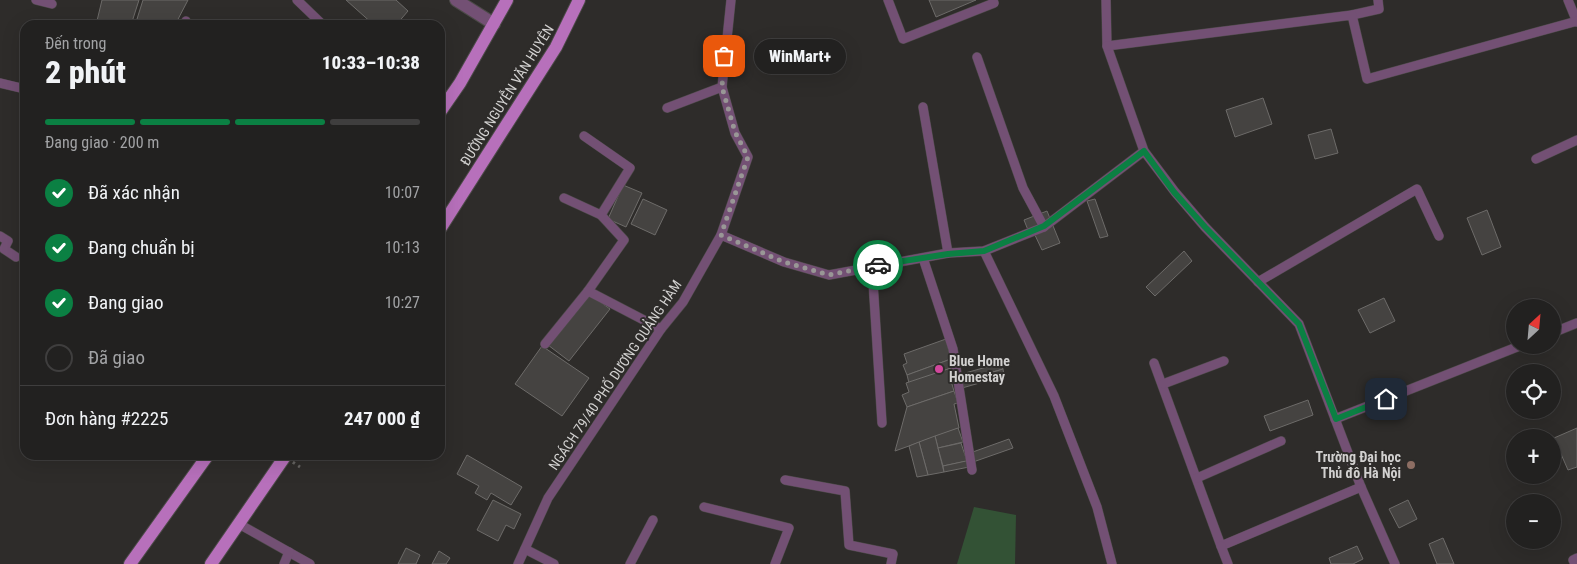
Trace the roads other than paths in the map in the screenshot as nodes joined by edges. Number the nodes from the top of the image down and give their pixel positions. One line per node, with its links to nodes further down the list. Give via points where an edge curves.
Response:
1 (36, 0): 12 (lane)
2 (297, 0): 14 (lane)
3 (456, 0): 16 (street)
4 (507, 0): 16 (main road)
5 (579, 0): 31 (main road, ĐƯỜNG NGUYỄN VĂN HUYÊN, via 556,47)
6 (731, 0): 20 (lane, NGÁCH 79/40 PHỐ DƯƠNG QUẢNG HÀM)
7 (888, 0): 8 (lane, via 904,39 994,3)
8 (993, 0)
9 (1106, 0): 17 (lane)
10 (1378, 0): 13 (lane, via 1379,9)
11 (1568, 0): 15 (lane)
12 (52, 4)
13 (1352, 15): 15 (lane, via 1367,79); 17 (lane)
14 (318, 20)
15 (1577, 21)
16 (494, 24): 22 (main road)
17 (1107, 46): 27 (lane)
18 (977, 57): 32 (lane, via 1023,188)
19 (0, 83): 21 (lane)
20 (722, 87): 24 (lane); 33 (lane, NGÁCH 79/40 PHỐ DƯƠNG QUẢNG HÀM, via 735,132 748,157)
21 (20, 88)
22 (445, 104)
23 (923, 107): 37 (lane)
24 (667, 108)
25 (584, 136): 30 (lane, via 630,168)
26 (1577, 140): 28 (lane)
27 (1144, 151): 32 (lane); 41 (lane, via 1174,192)
28 (1536, 159)
29 (564, 198): 30 (lane)
30 (601, 215): 42 (lane, via 624,240)
31 (445, 221)
32 (1044, 226): 36 (lane)
33 (721, 235): 40 (lane, via 784,262 829,275); 45 (lane, NGÁCH 79/40 PHỐ DƯƠNG QUẢNG HÀM, via 683,302)
34 (0, 236): 38 (lane, via 8,241 4,249)
35 (1439, 236): 41 (lane, via 1417,189)
36 (984, 251): 37 (lane); 76 (lane, via 1054,396 1097,507)
37 (948, 254): 39 (lane)
38 (16, 257)
39 (923, 258): 40 (lane); 56 (lane, via 953,349)
40 (872, 266): 52 (lane)
41 (1258, 282): 51 (lane, via 1299,324)
42 (588, 290): 45 (lane); 46 (lane)
43 (1577, 323): 44 (lane)
44 (1561, 329)
45 (661, 330): 64 (lane, NGÁCH 79/40 PHỐ DƯƠNG QUẢNG HÀM, via 548,498)
46 (545, 344)
47 (1506, 351): 51 (lane)
48 (1224, 361): 50 (lane)
49 (1154, 363): 50 (lane)
50 (1162, 384): 57 (lane)
51 (1336, 419): 59 (lane)
52 (882, 423)
53 (1281, 441): 57 (lane)
54 (204, 460): 67 (main road)
55 (283, 460): 62 (main road)
56 (972, 470)
57 (1197, 478): 63 (lane)
58 (785, 480): 75 (lane, via 845,491 849,545 894,554)
59 (1361, 487): 63 (lane); 78 (lane)
60 (704, 507): 74 (lane, via 789,528)
61 (653, 520): 73 (lane)
62 (239, 524): 65 (lane); 68 (main road)
63 (1221, 546): 77 (lane)
64 (525, 549): 71 (lane, NGÁCH 79/40 PHỐ DƯƠNG QUẢNG HÀM); 72 (lane)
65 (289, 552): 69 (lane); 70 (lane)
66 (1577, 558): 79 (lane, via 1573,560)
67 (130, 564)
68 (212, 564)
69 (284, 564)
70 (310, 564)
71 (518, 564)
72 (554, 564)
73 (630, 564)
74 (775, 564)
75 (891, 564)
76 (1112, 564)
77 (1228, 564)
78 (1396, 564)
79 (1574, 564)

